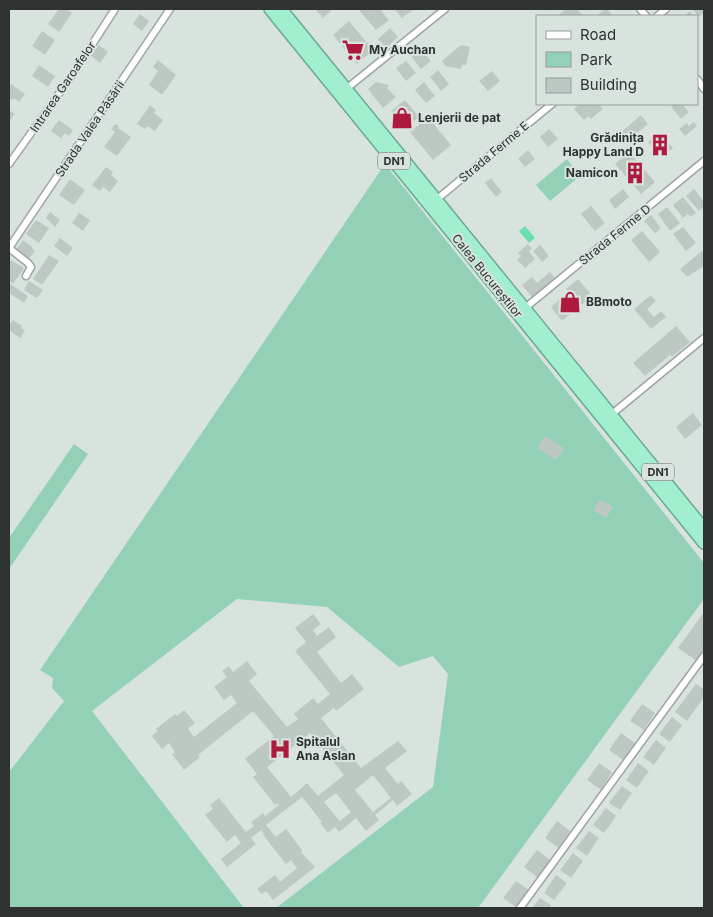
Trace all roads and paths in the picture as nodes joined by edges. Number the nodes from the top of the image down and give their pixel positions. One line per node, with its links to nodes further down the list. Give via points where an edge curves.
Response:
1 (115, 9): 9 (street, Intrarea Garoafelor)
2 (170, 9): 11 (street, Strada Valea Păsării)
3 (270, 9): 17 (highway, Calea Bucureștilor / DN1)
4 (281, 9): 6 (highway, Calea Bucureștilor / DN1)
5 (445, 9): 6 (street)
6 (346, 89): 10 (highway, Calea Bucureștilor / DN1)
7 (551, 105): 10 (street, Strada Ferme E)
8 (704, 161): 13 (street, Strada Ferme D)
9 (9, 164)
10 (436, 200): 13 (highway, Calea Bucureștilor / DN1)
11 (9, 248): 12 (street, via 31,267)
12 (26, 276)
13 (525, 308): 15 (highway, Calea Bucureștilor / DN1)
14 (704, 338): 15 (street)
15 (612, 414): 16 (highway, Calea Bucureștilor / DN1)
16 (704, 529)
17 (704, 543)
18 (704, 656): 19 (street)
19 (520, 908)

